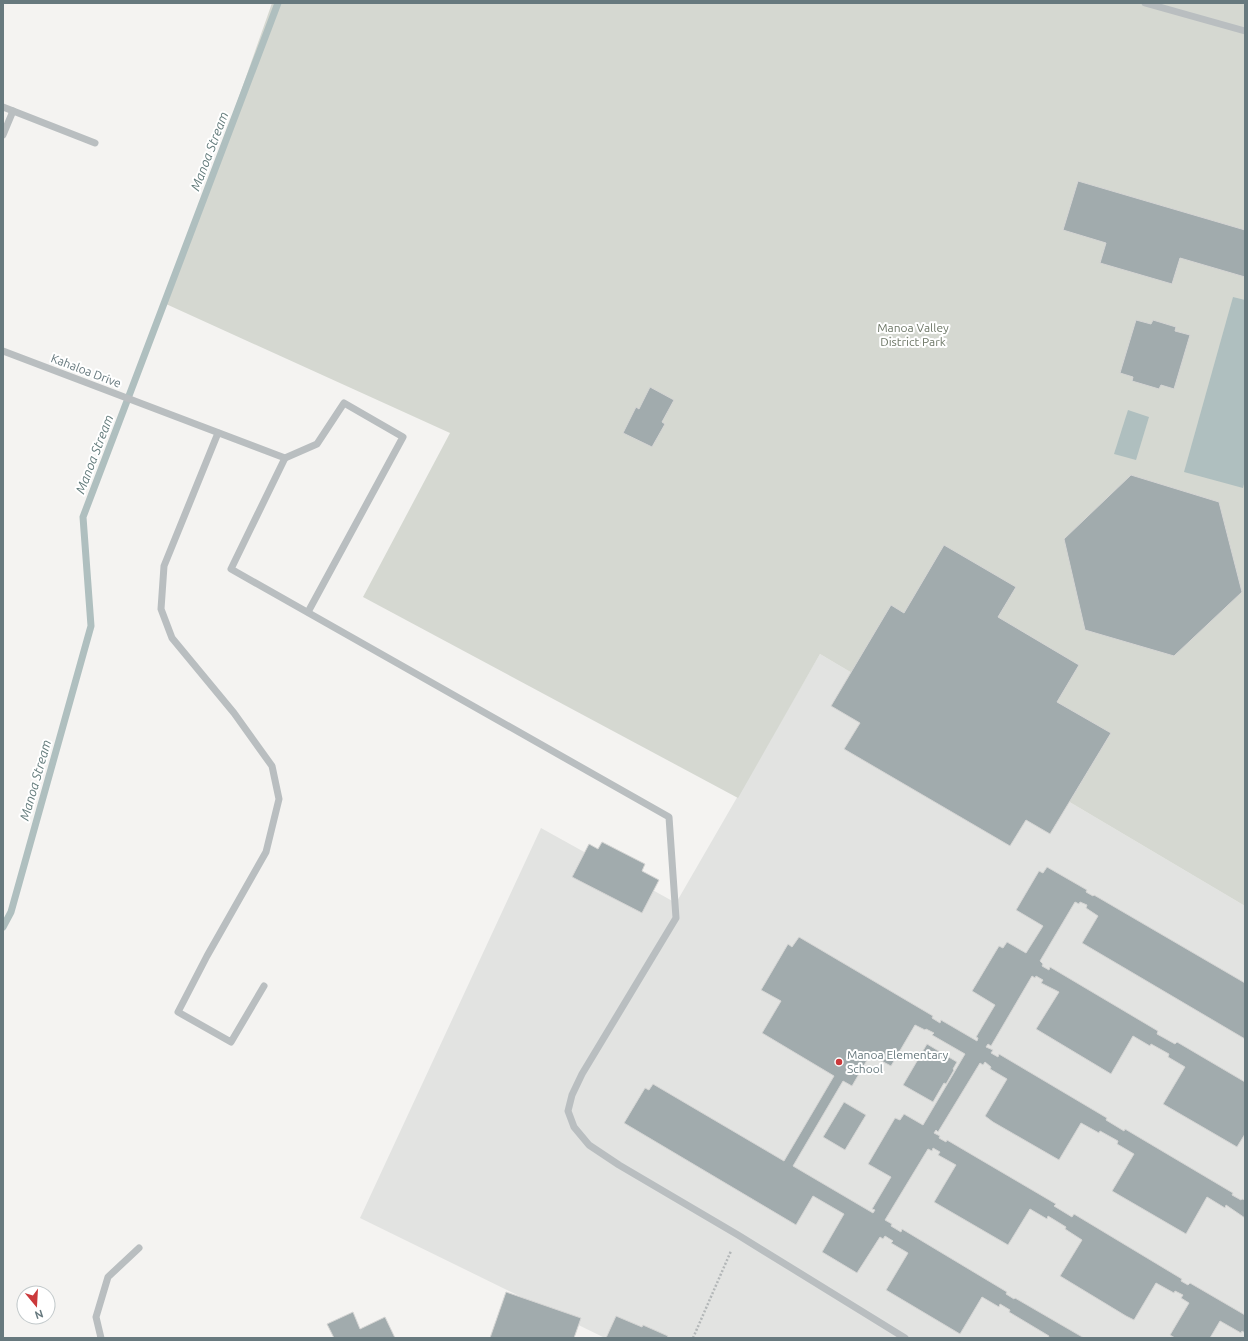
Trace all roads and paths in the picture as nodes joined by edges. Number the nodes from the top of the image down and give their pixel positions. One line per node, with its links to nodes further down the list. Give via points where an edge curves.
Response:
1 (1145, 3): 2 (street)
2 (1245, 31)
3 (3, 107): 4 (street)
4 (13, 111): 5 (street); 6 (street)
5 (3, 134)
6 (95, 143)
7 (3, 351): 8 (street, Kahaloa Drive)
8 (218, 433): 9 (street, Kahaloa Drive); 11 (street, via 164,566 161,608 172,638 234,713 272,766 279,799 266,852 178,1012 231,1042)
9 (285, 458): 10 (street, via 231,569); 10 (street, via 317,444 344,402 403,437)
10 (308, 612): 12 (street, via 669,817 676,918 582,1074 568,1111 574,1128 589,1145)
11 (264, 986)
12 (738, 1235): 15 (path); 16 (street)
13 (139, 1248): 14 (street, via 108,1278 96,1317)
14 (101, 1338)
15 (693, 1338)
16 (905, 1338)

